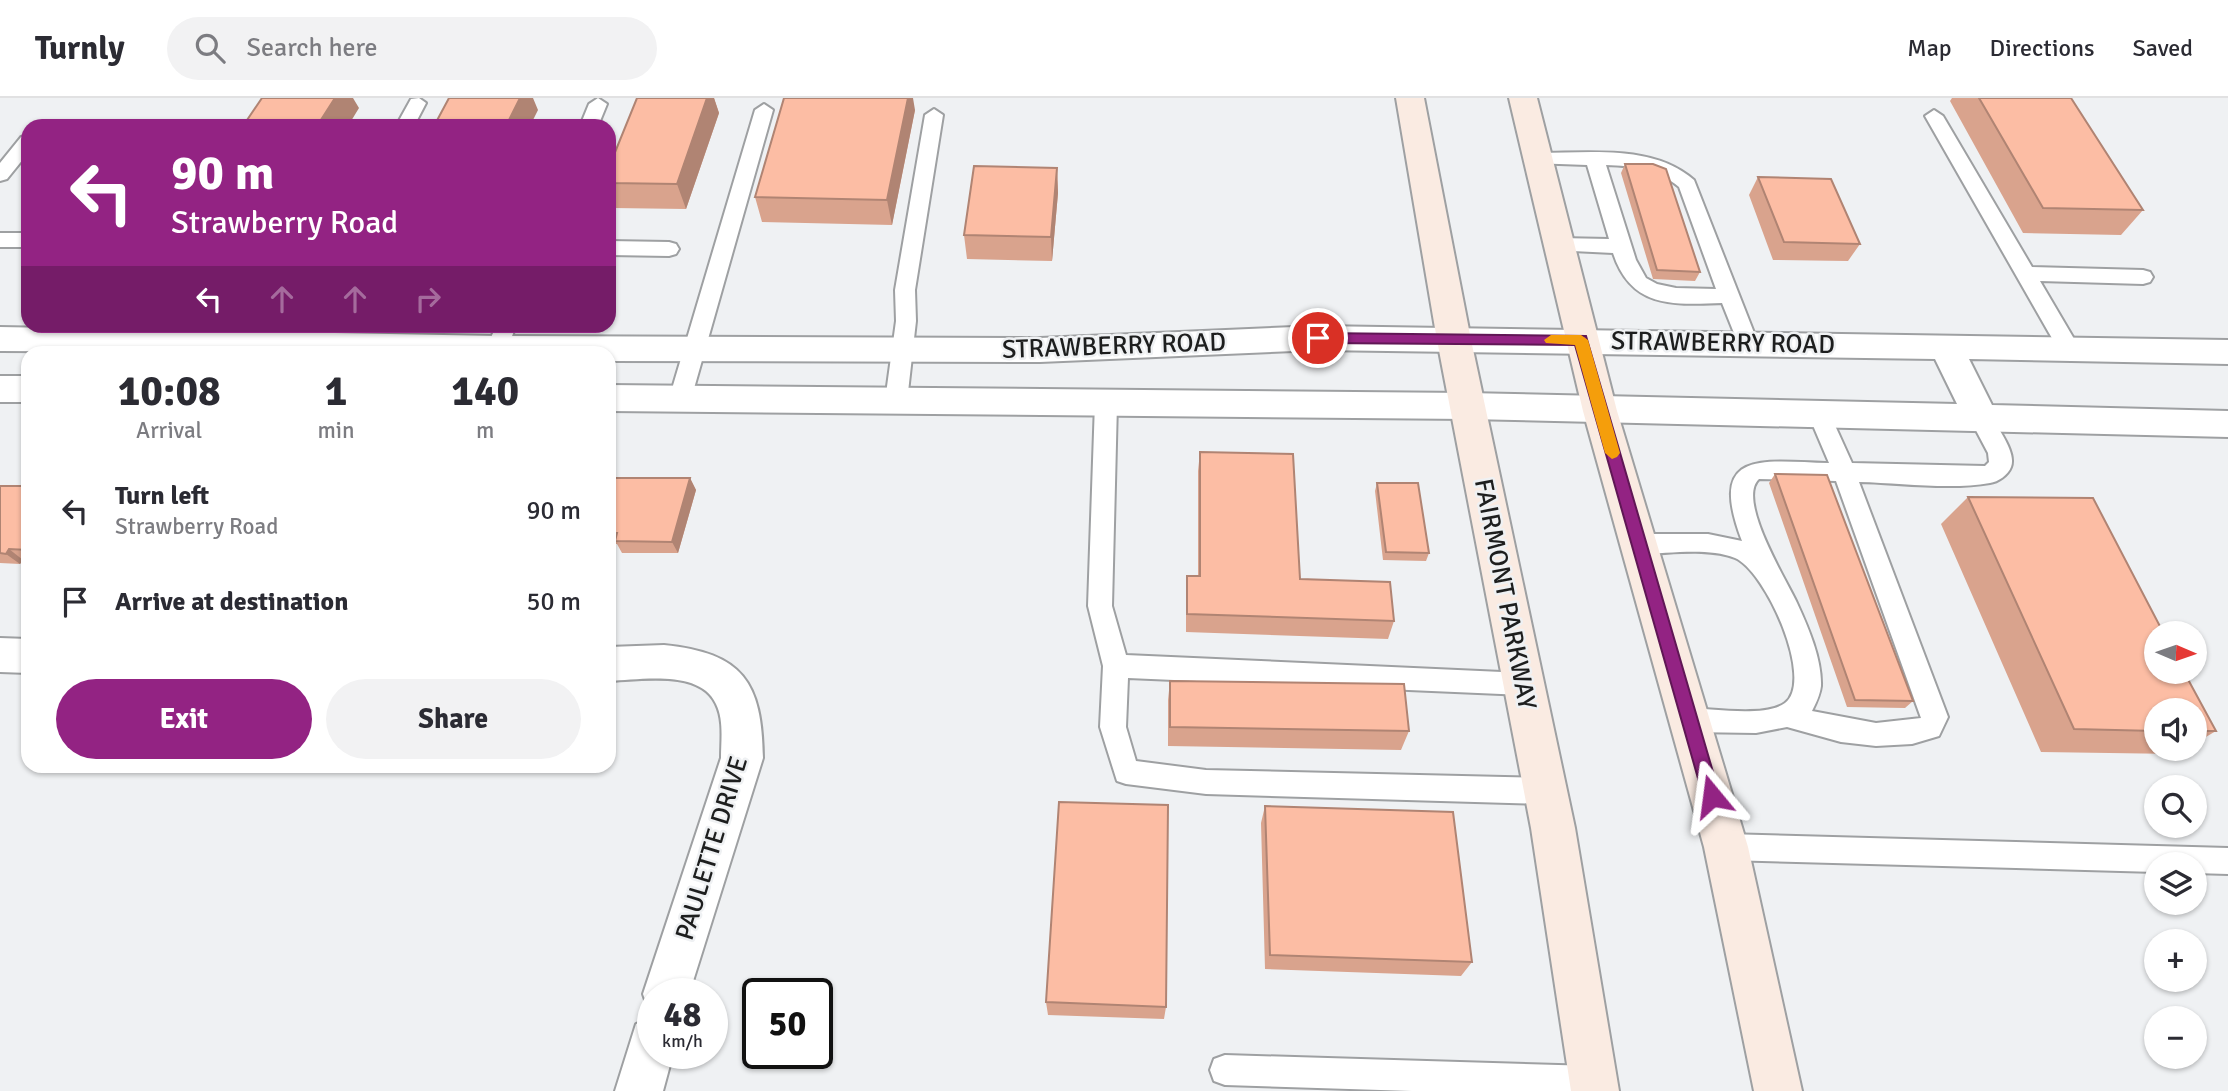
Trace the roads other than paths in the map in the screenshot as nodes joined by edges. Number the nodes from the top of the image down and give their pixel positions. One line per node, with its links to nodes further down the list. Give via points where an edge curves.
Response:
1 (1410, 98): 25 (main road, FAIRMONT PARKWAY)
2 (1523, 99): 11 (main road)
3 (417, 103): 8 (lane)
4 (598, 104): 9 (lane)
5 (764, 110): 32 (lane)
6 (934, 115): 33 (lane, via 905,290)
7 (1934, 116): 20 (lane)
8 (409, 119)
9 (592, 119)
10 (21, 150): 13 (lane)
11 (1538, 159): 12 (lane); 16 (main road)
12 (1595, 160): 17 (lane); 22 (lane, via 1661,166 1682,177)
13 (0, 175)
14 (0, 240): 15 (lane)
15 (21, 240)
16 (1559, 245): 17 (lane); 26 (main road)
17 (1621, 246): 22 (lane, via 1632,274 1658,292)
18 (616, 248): 19 (lane)
19 (669, 249)
20 (2024, 274): 21 (lane); 34 (lane)
21 (2143, 277)
22 (1730, 296): 28 (lane)
23 (79, 333): 24 (street, STRAWBERRY ROAD); 27 (street, STRAWBERRY ROAD)
24 (0, 339)
25 (1454, 340): 26 (street, STRAWBERRY ROAD); 33 (street, STRAWBERRY ROAD, via 1318,338 1040,350); 42 (main road, FAIRMONT PARKWAY)
26 (1581, 340): 28 (street, STRAWBERRY ROAD); 43 (main road)
27 (499, 342): 29 (street, STRAWBERRY ROAD)
28 (1747, 343): 31 (street, STRAWBERRY ROAD)
29 (610, 346)
30 (616, 346): 32 (street, STRAWBERRY ROAD)
31 (1946, 346): 34 (street, STRAWBERRY ROAD); 45 (street)
32 (694, 349): 33 (street, STRAWBERRY ROAD); 39 (lane)
33 (903, 349): 40 (lane)
34 (2069, 349): 35 (street, STRAWBERRY ROAD)
35 (2228, 352)
36 (0, 389): 37 (street)
37 (21, 389)
38 (616, 398): 39 (street, STRAWBERRY ROAD)
39 (680, 399): 40 (street, STRAWBERRY ROAD)
40 (896, 401): 41 (street, STRAWBERRY ROAD)
41 (1106, 403): 42 (street, STRAWBERRY ROAD); 53 (lane, via 1100,606)
42 (1468, 407): 43 (street, STRAWBERRY ROAD); 54 (main road, FAIRMONT PARKWAY)
43 (1600, 411): 44 (street, STRAWBERRY ROAD); 48 (main road)
44 (1821, 416): 45 (street, STRAWBERRY ROAD); 47 (lane)
45 (1981, 419): 46 (street, STRAWBERRY ROAD); 47 (lane, via 1999,453 2001,465 1991,474)
46 (2226, 427)
47 (1844, 472): 49 (lane, via 1773,470 1746,476 1741,488 1744,509); 55 (lane, via 1935,717 1930,728 1912,733 1848,733)
48 (1639, 544): 49 (lane, via 1723,545 1745,552); 56 (main road)
49 (1765, 569): 55 (lane, via 1779,589 1808,684 1804,704)
50 (0, 655): 51 (street)
51 (21, 656)
52 (616, 664): 60 (street, PAULETTE DRIVE, via 666,661 709,670 726,680 744,734 742,758)
53 (1116, 666): 54 (lane); 57 (lane, via 1113,727 1126,772 1206,782)
54 (1524, 684): 57 (main road, FAIRMONT PARKWAY)
55 (1788, 716): 56 (lane)
56 (1690, 720): 58 (main road)
57 (1546, 791): 63 (main road, FAIRMONT PARKWAY)
58 (1726, 847): 59 (lane); 65 (main road)
59 (2228, 861)
60 (672, 978)
61 (645, 1069): 64 (street)
62 (1226, 1070): 63 (lane)
63 (1594, 1086)
64 (639, 1091)
65 (1778, 1091)

